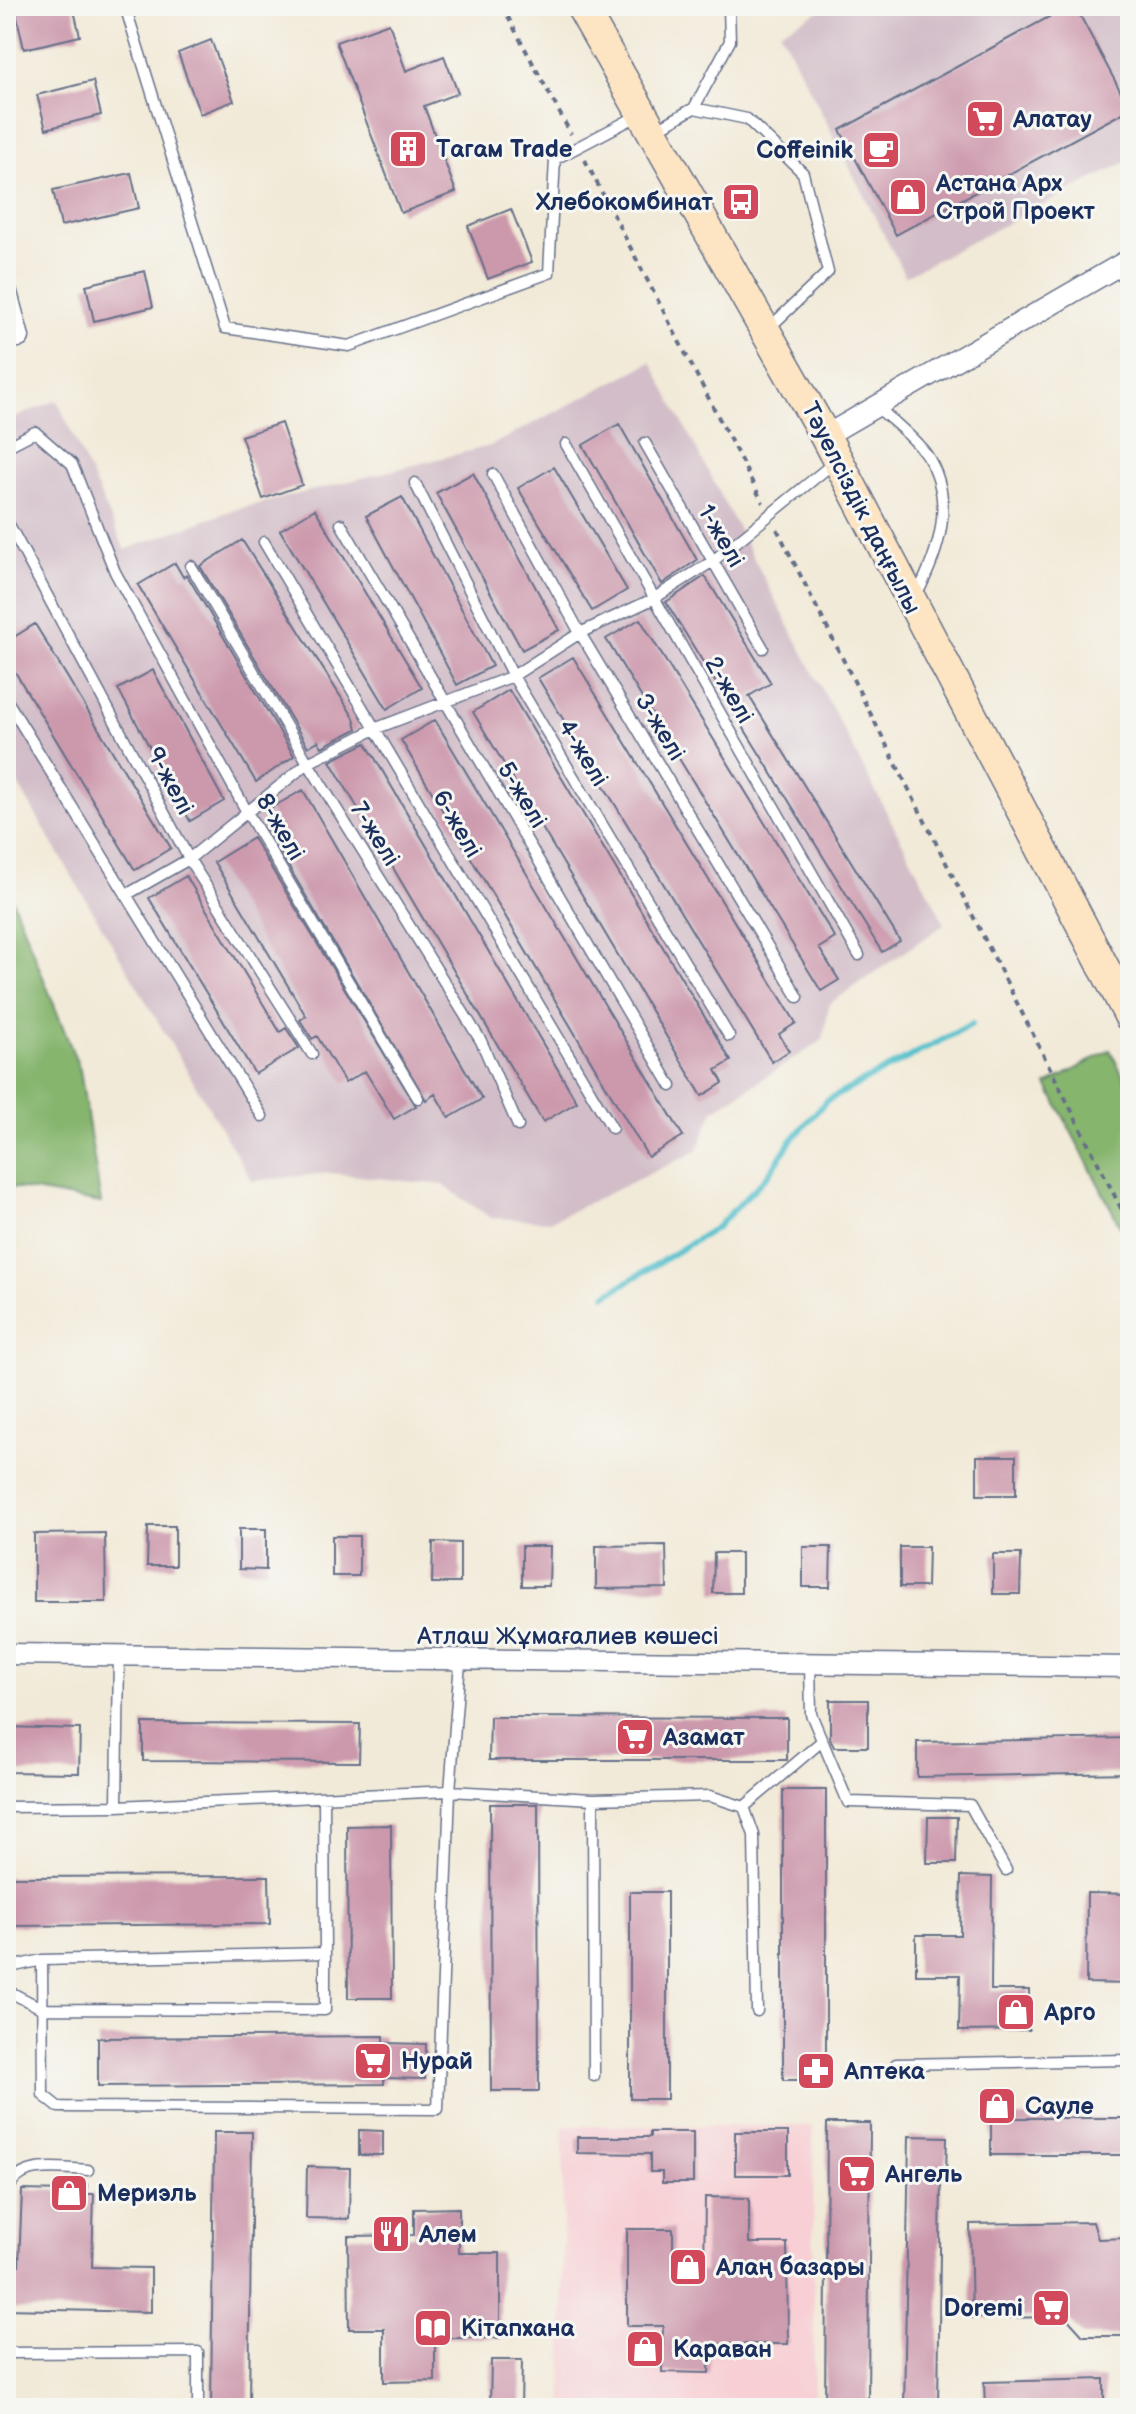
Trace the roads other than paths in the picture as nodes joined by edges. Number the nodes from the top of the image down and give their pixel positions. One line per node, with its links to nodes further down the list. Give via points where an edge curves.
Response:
1 (125, 6): 5 (lane, via 225,328 349,346 549,273 555,159)
2 (581, 6): 5 (street, Тәуелсіздік даңғылы)
3 (729, 6): 4 (lane, via 730,41)
4 (694, 108): 5 (lane); 8 (lane, via 747,119 803,173 828,272)
5 (647, 123): 8 (street, Тәуелсіздік даңғылы)
6 (1130, 259): 10 (street)
7 (6, 289): 9 (street)
8 (766, 331): 14 (street, Тәуелсіздік даңғылы)
9 (19, 337)
10 (875, 405): 14 (street); 23 (lane, via 924,451 942,494 935,559)
11 (645, 443): 20 (lane, 1-желі)
12 (566, 444): 22 (lane, 2-желі)
13 (6, 447): 31 (lane, 8-желі, via 35,432 72,464 115,572)
14 (831, 448): 20 (lane, via 770,515); 23 (street, Тәуелсіздік даңғылы)
15 (493, 474): 24 (lane, 3-желі)
16 (415, 483): 26 (lane, 4-желі)
17 (6, 519): 32 (lane, 9-желі)
18 (341, 524): 28 (lane, 5-желі)
19 (264, 542): 29 (lane, 6-желі)
20 (713, 561): 22 (lane); 25 (lane, 1-желі)
21 (191, 566): 30 (lane, 7-желі)
22 (653, 599): 24 (lane); 34 (lane, 2-желі)
23 (911, 605): 36 (street, Тәуелсіздік даңғылы)
24 (580, 633): 26 (lane); 35 (lane, 3-желі)
25 (763, 648)
26 (513, 676): 28 (lane); 37 (lane, 4-желі)
27 (6, 699): 33 (lane)
28 (444, 704): 29 (lane); 39 (lane, 5-желі)
29 (377, 728): 30 (lane); 43 (lane, 6-желі)
30 (308, 763): 31 (lane); 42 (lane, 7-желі, via 481,1041)
31 (247, 812): 32 (lane); 40 (lane, 8-желі)
32 (189, 859): 33 (lane); 38 (lane, 9-желі)
33 (126, 895): 41 (lane)
34 (859, 955)
35 (798, 997)
36 (1130, 1017)
37 (729, 1036)
38 (312, 1054)
39 (671, 1086)
40 (418, 1098)
41 (262, 1116)
42 (518, 1126)
43 (612, 1128)
44 (6, 1654): 45 (street, Атлаш Жұмағалиев көшесі)
45 (119, 1655): 46 (street, Атлаш Жұмағалиев көшесі); 53 (lane)
46 (460, 1662): 47 (street, Атлаш Жұмағалиев көшесі); 50 (lane)
47 (810, 1663): 48 (street, Атлаш Жұмағалиев көшесі); 49 (lane, via 811,1714)
48 (1130, 1667)
49 (822, 1741): 55 (lane); 56 (lane, via 848,1802 970,1805)
50 (450, 1791): 51 (lane); 52 (lane); 61 (lane, via 438,2109 58,2107 43,2095)
51 (324, 1797): 53 (lane); 57 (lane)
52 (593, 1799): 55 (lane, via 710,1796); 65 (lane)
53 (117, 1806): 54 (lane)
54 (6, 1807)
55 (744, 1807): 62 (lane, via 754,1835)
56 (1006, 1870)
57 (325, 1953): 58 (lane); 61 (lane, via 325,2010)
58 (42, 1960): 59 (lane); 61 (lane)
59 (6, 1968)
60 (6, 1990): 61 (lane)
61 (43, 2009)
62 (757, 2011)
63 (1130, 2060): 64 (lane)
64 (896, 2064)
65 (594, 2076)
66 (88, 2170): 67 (lane, via 27,2170 15,2176)
67 (6, 2196)
68 (6, 2353): 69 (lane, via 198,2352)
69 (198, 2408)

